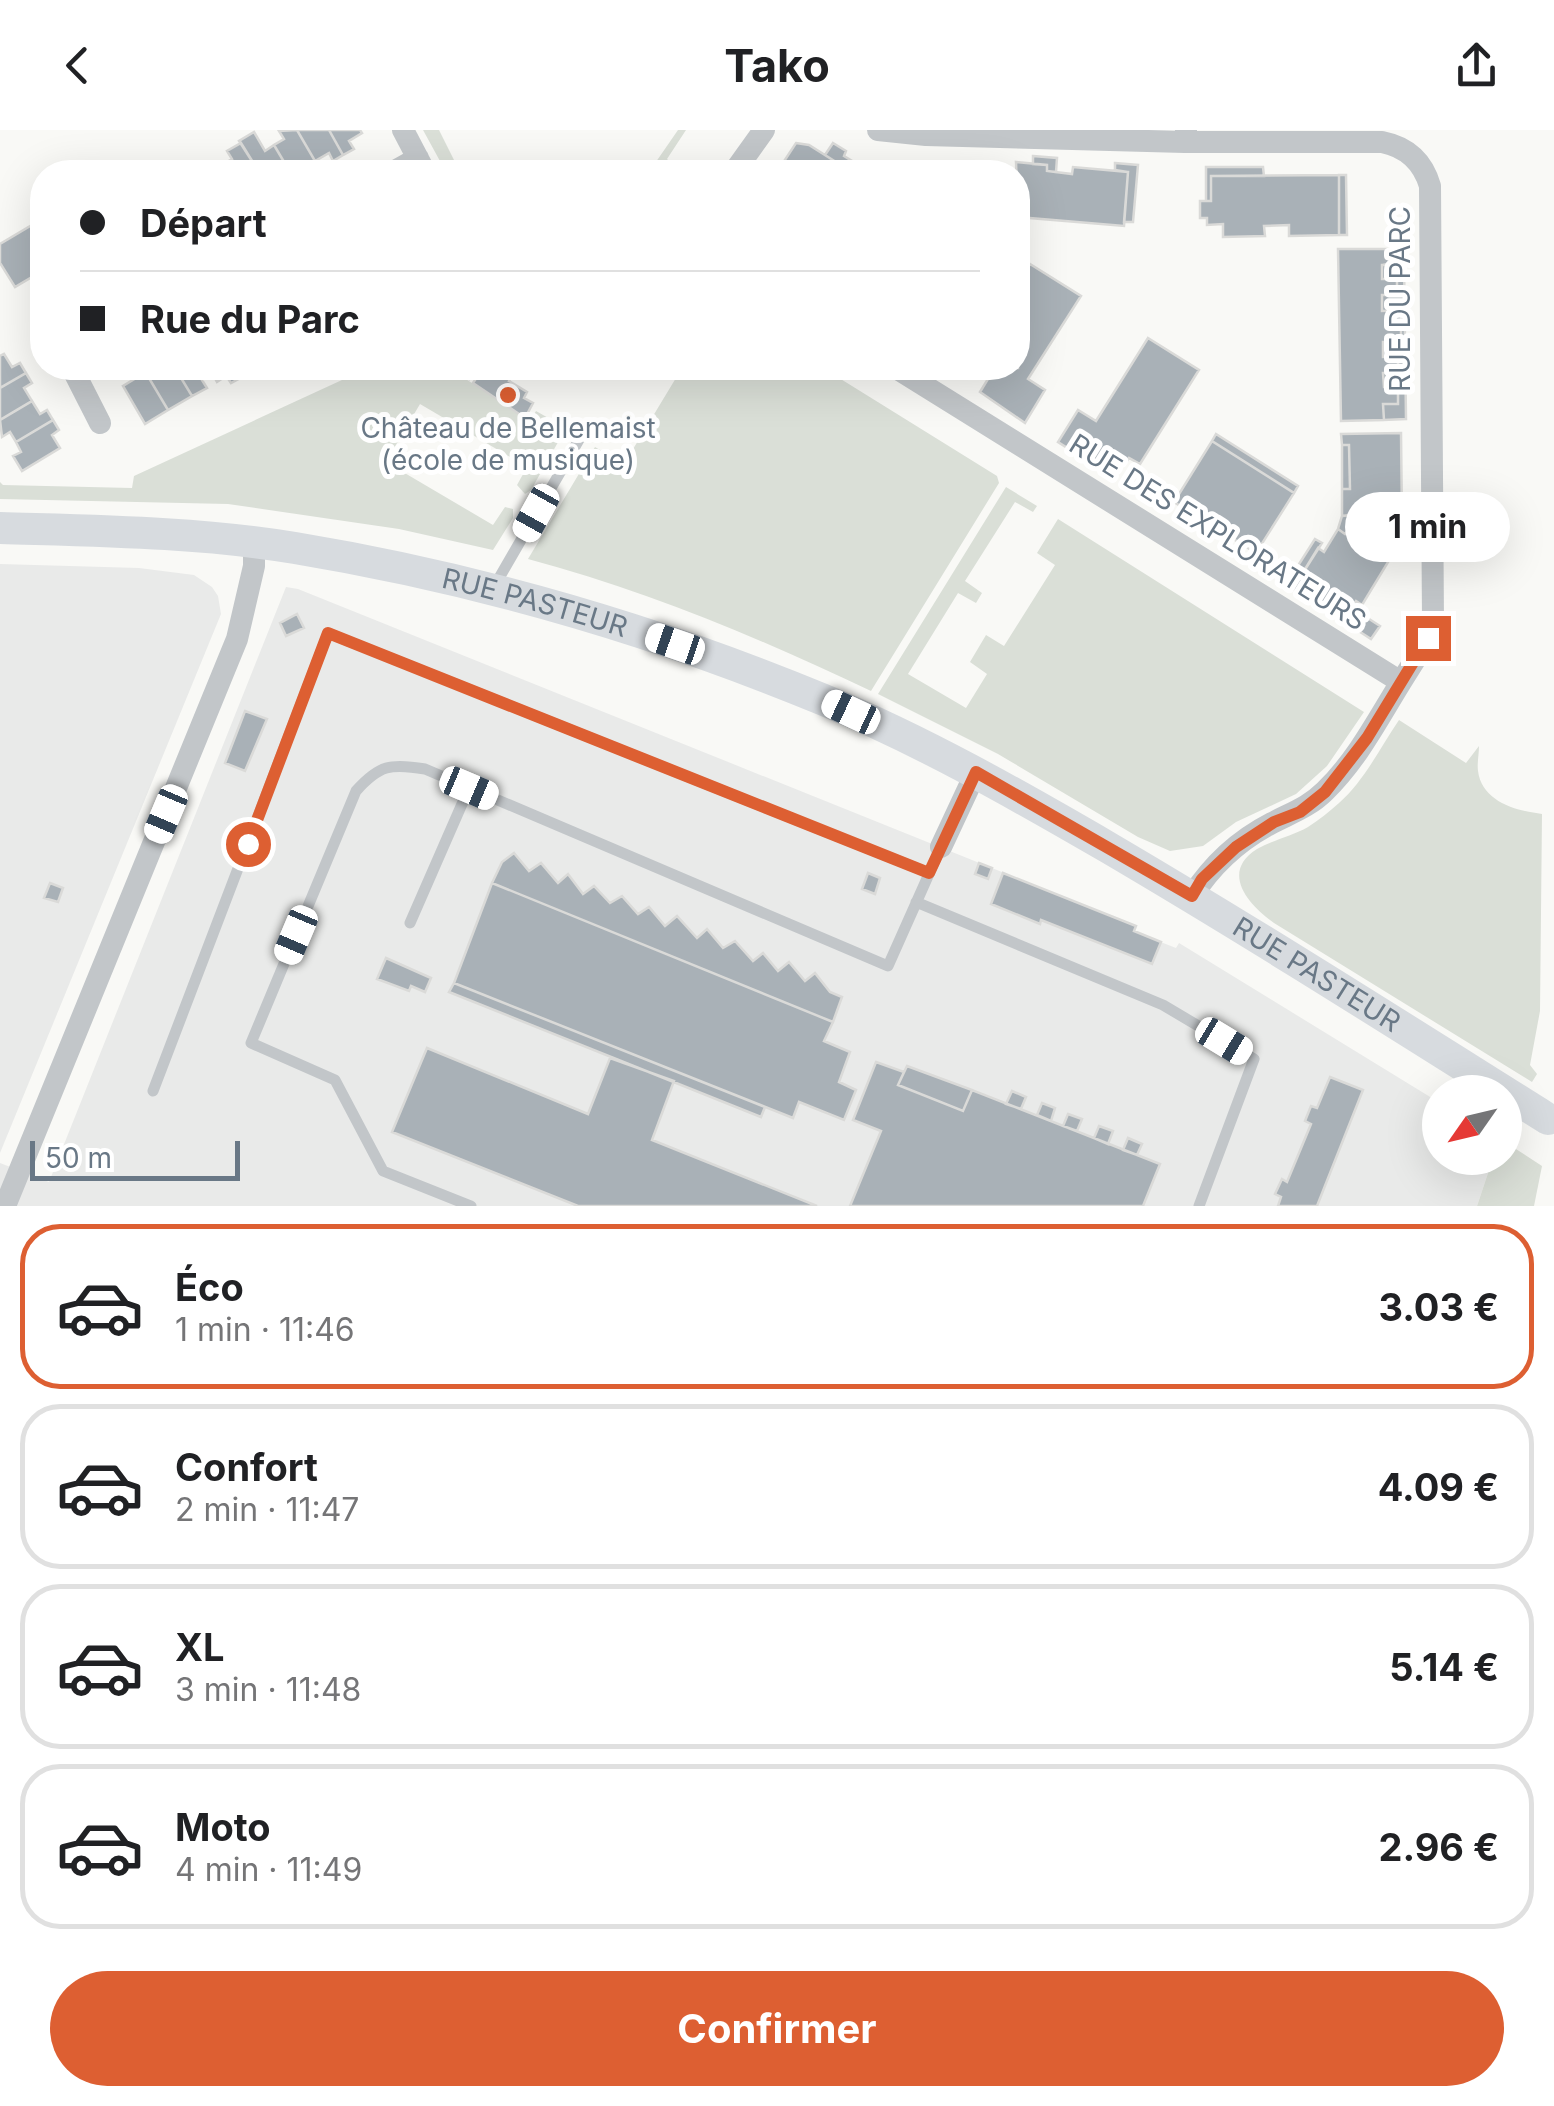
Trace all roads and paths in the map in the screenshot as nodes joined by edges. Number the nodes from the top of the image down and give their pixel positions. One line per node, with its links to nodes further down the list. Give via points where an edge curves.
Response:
1 (403, 130): 6 (street)
2 (764, 130): 7 (street)
3 (878, 130): 4 (street)
4 (926, 133): 5 (street)
5 (1186, 136): 15 (street, RUE DU PARC, via 1382,142 1402,148 1426,174 1433,621)
6 (419, 160)
7 (743, 160)
8 (78, 380): 10 (street)
9 (915, 380): 15 (street, RUE DES EXPLORATEURS)
10 (100, 423)
11 (580, 438): 14 (lane)
12 (0, 528): 13 (main road, RUE PASTEUR)
13 (254, 543): 14 (main road, RUE PASTEUR); 25 (street, via 237,639)
14 (493, 590): 16 (main road, RUE PASTEUR, via 724,662 824,700)
15 (1401, 682): 20 (street, via 1325,792 1236,847)
16 (976, 772): 18 (street); 20 (main road, RUE PASTEUR)
17 (469, 788): 21 (lane, via 888,966); 22 (lane); 26 (lane, via 404,765 372,773 356,792 251,1043 335,1080 383,1171)
18 (940, 848): 19 (lane)
19 (929, 873): 21 (lane); 23 (lane, via 328,633)
20 (1192, 896): 24 (main road, RUE PASTEUR)
21 (916, 902): 27 (lane, via 1163,1005 1254,1059)
22 (410, 923)
23 (153, 1091)
24 (1548, 1119)
25 (6, 1206)
26 (470, 1206)
27 (1199, 1206)

